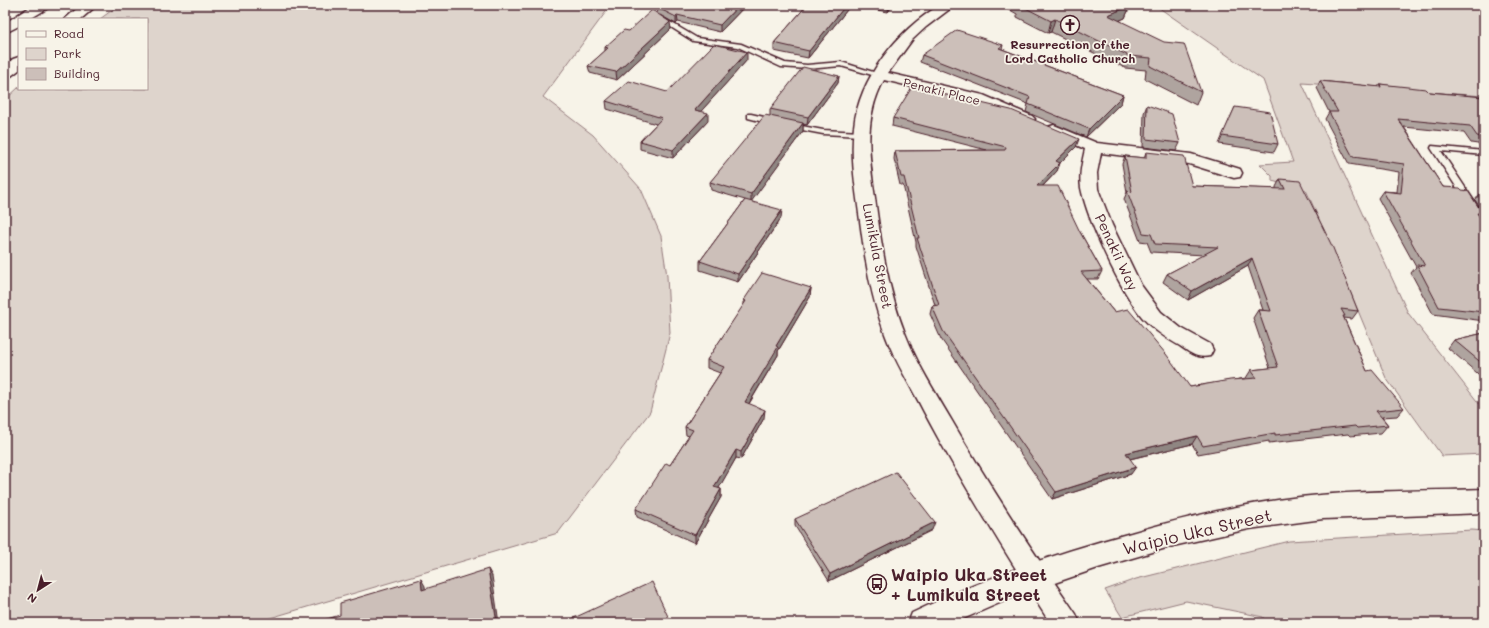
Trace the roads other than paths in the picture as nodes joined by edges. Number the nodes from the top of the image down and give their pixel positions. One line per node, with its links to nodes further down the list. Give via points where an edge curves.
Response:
1 (43, 5): 5 (main road)
2 (90, 5): 6 (main road)
3 (949, 5): 11 (street, Lumikula Street, via 930,17 903,42)
4 (656, 16): 11 (lane, via 696,40 750,49 784,65 807,67 841,64)
5 (22, 18)
6 (73, 18)
7 (18, 20): 8 (main road)
8 (5, 28)
9 (18, 63): 10 (main road)
10 (5, 74)
11 (879, 75): 13 (street, Lumikula Street, via 868,98); 14 (street, Penakii Place, via 978,98)
12 (750, 116): 13 (lane, via 823,132)
13 (860, 134): 20 (street, Lumikula Street, via 867,205 879,277 902,350 959,453)
14 (1094, 147): 16 (street, Penakii Place, via 1191,159); 18 (street, Penakii Way, via 1088,177 1095,206 1130,286 1149,312 1178,335)
15 (1484, 152): 17 (lane, via 1435,148)
16 (1234, 173)
17 (1484, 223)
18 (1203, 350)
19 (1484, 501): 20 (main road, Waipio Uka Street, via 1364,505 1237,518 1146,541)
20 (1034, 575): 21 (main road, Waipio Uka Street); 22 (street, Lumikula Street)
21 (924, 623)
22 (1066, 623)

